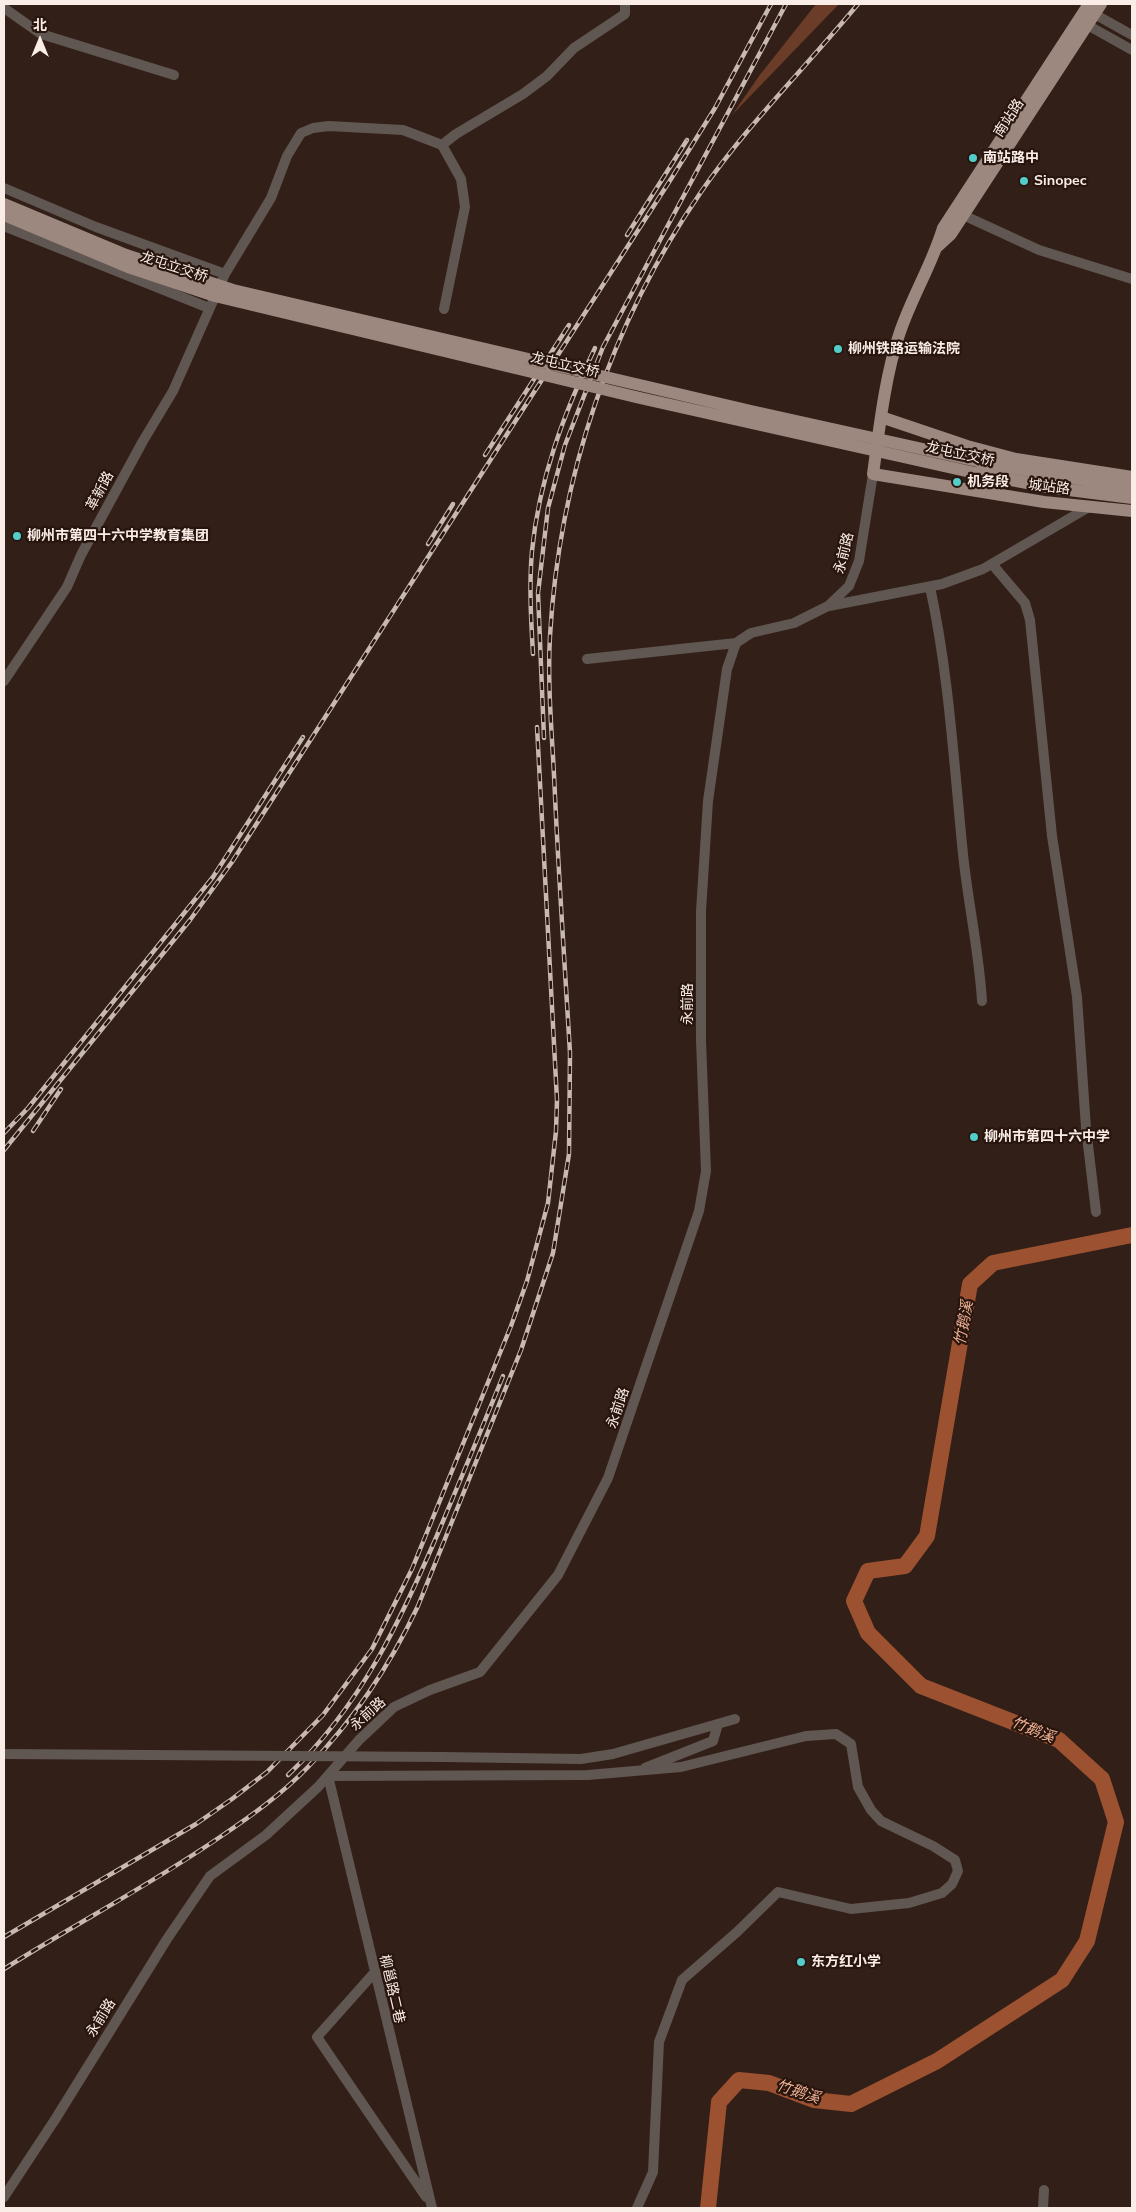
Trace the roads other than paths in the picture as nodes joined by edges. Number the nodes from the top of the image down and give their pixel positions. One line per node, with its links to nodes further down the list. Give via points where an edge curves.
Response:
1 (625, 4): 8 (street, via 625,14 574,48 547,76)
2 (1093, 7): 4 (main road, 南站路); 5 (street)
3 (4, 8): 7 (street, via 41,34)
4 (1083, 23): 6 (street); 12 (main road, 南站路); 14 (main road, 南站路, via 943,228)
5 (1132, 35)
6 (1132, 50)
7 (174, 75)
8 (442, 145): 15 (street, 革新路, via 402,130 329,126 301,133 287,156 271,198); 18 (street, via 461,179 465,207)
9 (4, 188): 15 (street, via 96,227)
10 (4, 204): 22 (main road, 龙屯立交桥, bridge, via 126,255 233,290 968,459)
11 (4, 215): 23 (main road, 龙屯立交桥, bridge, via 128,267 215,296 630,396 975,473 1053,488)
12 (963, 215): 14 (main road, 南站路, via 951,234); 16 (street, via 1039,250)
13 (4, 226): 17 (street)
14 (938, 246): 19 (main road, 南站路, via 898,336)
15 (225, 274): 17 (street, 革新路)
16 (1132, 279)
17 (209, 308): 31 (street, 革新路, via 173,392 81,555 67,587)
18 (444, 309)
19 (881, 417): 20 (main road, 南站路); 21 (main road, 城站路, via 1016,459)
20 (873, 474): 24 (main road, 城站路); 28 (street, 永前路, via 858,561 849,586)
21 (1132, 477)
22 (1132, 486)
23 (1132, 498)
24 (1089, 507): 25 (main road, 城站路); 26 (street)
25 (1132, 511)
26 (992, 564): 27 (street); 33 (street, via 1025,603 1030,620 1052,836 1077,997 1086,1128)
27 (930, 587): 28 (street); 32 (street, via 940,632)
28 (828, 606): 29 (street, 永前路, via 794,624 751,633)
29 (736, 643): 30 (street); 38 (street, 永前路, via 727,669 708,801 701,911 706,1172 699,1210 608,1478 558,1575 480,1672 394,1707)
30 (588, 659)
31 (4, 681)
32 (982, 1000)
33 (1096, 1212)
34 (735, 1719): 35 (street)
35 (718, 1724): 36 (street, bridge, via 613,1754 581,1759); 37 (street, via 713,1741)
36 (4, 1754)
37 (635, 1772): 38 (street); 43 (street, via 682,1767 806,1736 836,1734 850,1744 858,1787 871,1810 881,1821 955,1860 958,1871 952,1884 942,1892 909,1903 850,1908 778,1892 682,1980 659,2042 653,2172)
38 (328, 1776): 39 (street, 柳邕路二巷); 41 (street, 永前路, via 266,1835 210,1876 166,1939)
39 (374, 1973): 42 (street, 柳邕路二巷); 42 (street, via 317,2037)
40 (1044, 2190): 44 (street)
41 (4, 2197)
42 (431, 2206)
43 (637, 2208)
44 (1043, 2208)

